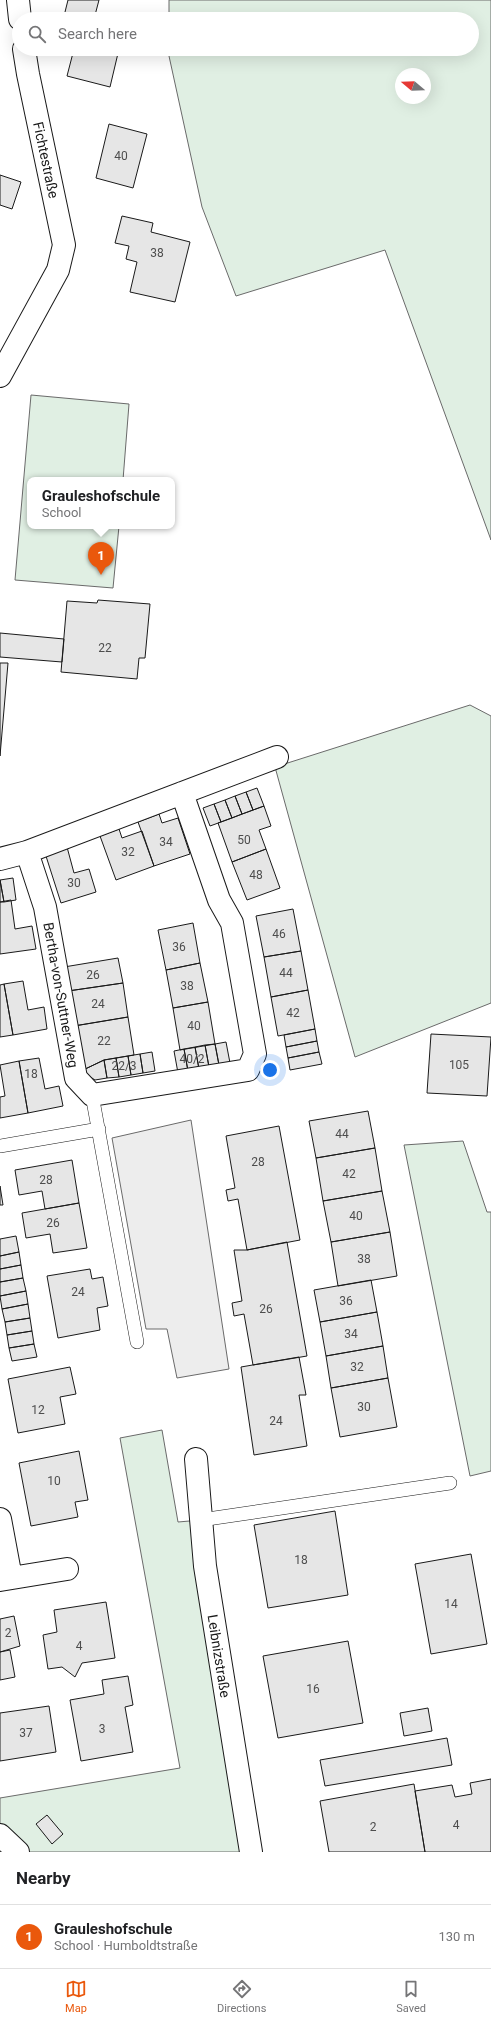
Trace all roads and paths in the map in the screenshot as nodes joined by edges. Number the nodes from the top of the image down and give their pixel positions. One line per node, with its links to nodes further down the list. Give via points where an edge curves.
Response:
1 (18, 0): 2 (street)
2 (19, 12)
3 (25, 56): 4 (street, Fichtestraße, via 64,245 58,270)
4 (0, 376)
5 (277, 757): 6 (street)
6 (182, 793): 7 (street); 9 (street, via 219,900 232,922 255,1054 248,1070)
7 (27, 852): 8 (street); 9 (street, Bertha-von-Suttner-Weg, via 45,907 76,1078)
8 (0, 859)
9 (92, 1095): 10 (lane)
10 (99, 1129): 11 (lane); 12 (lane)
11 (0, 1146)
12 (137, 1342)
13 (196, 1459): 16 (street, Leibnizstraße)
14 (450, 1483): 16 (lane)
15 (0, 1519): 18 (street)
16 (201, 1520): 21 (street, Leibnizstraße, via 205,1566)
17 (68, 1569): 18 (street)
18 (5, 1579)
19 (0, 1835): 20 (street)
20 (18, 1852)
21 (251, 1852)

